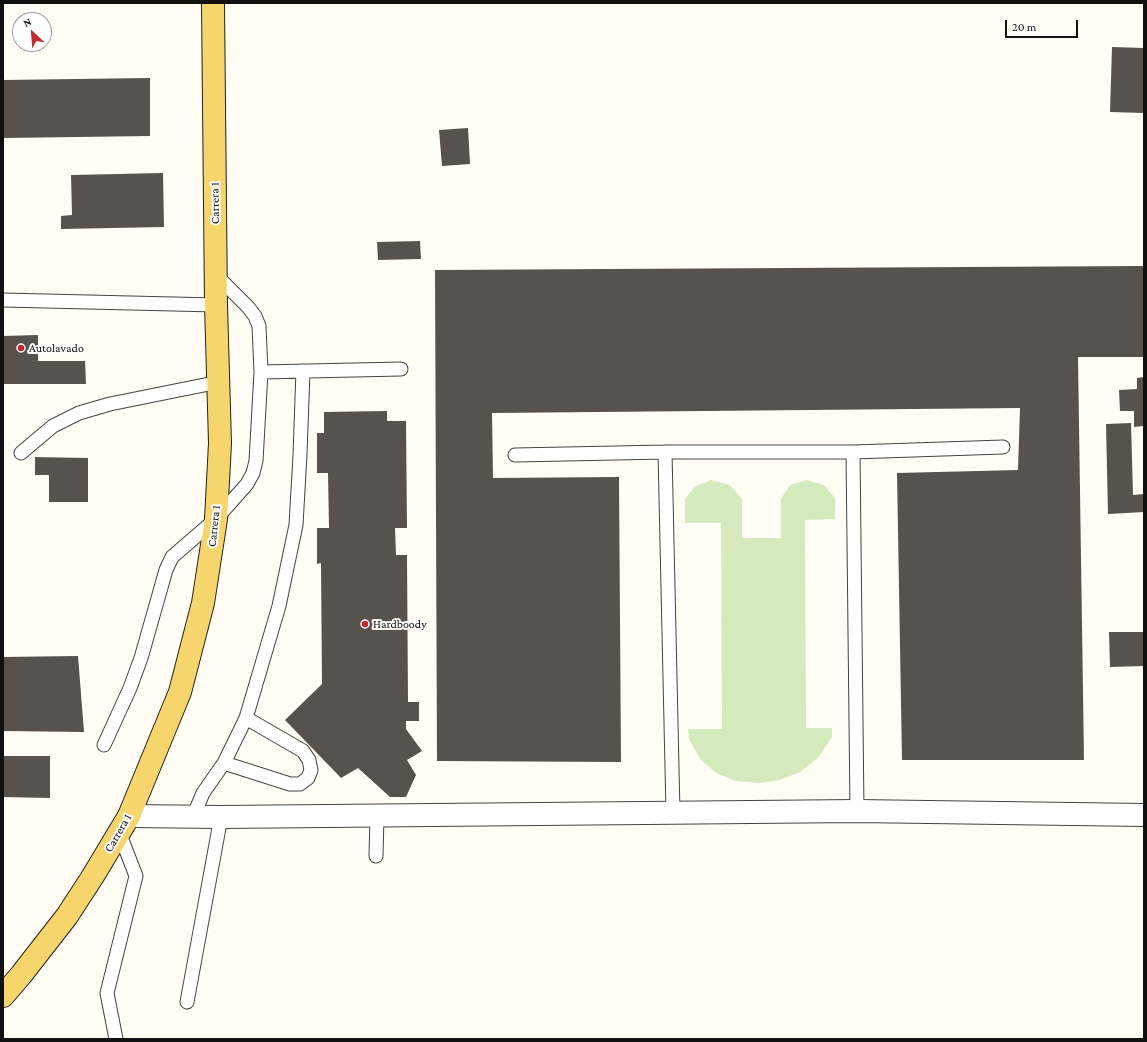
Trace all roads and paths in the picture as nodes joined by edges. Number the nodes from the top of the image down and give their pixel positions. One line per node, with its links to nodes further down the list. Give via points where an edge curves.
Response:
1 (213, 3): 2 (main road, Carrera 1)
2 (216, 275): 4 (main road, Carrera 1); 7 (lane, via 255,316 259,326)
3 (3, 300): 4 (lane)
4 (216, 305): 8 (main road, Carrera 1)
5 (401, 369): 6 (lane)
6 (303, 371): 7 (lane); 15 (lane, via 296,525 279,606)
7 (261, 372): 14 (lane, via 254,473)
8 (219, 382): 12 (lane, via 110,404 79,413 52,426); 14 (main road, Carrera 1, via 220,443)
9 (1003, 447): 11 (lane)
10 (665, 452): 11 (lane); 13 (lane); 19 (lane)
11 (853, 452): 18 (lane)
12 (21, 453)
13 (515, 455)
14 (216, 519): 16 (lane, via 172,557 141,658); 24 (main road, Carrera 1, via 204,603 180,692)
15 (246, 718): 17 (lane); 17 (lane, via 303,751 309,760 311,770 308,778 300,784 290,784)
16 (104, 745)
17 (224, 763): 22 (lane, via 203,793)
18 (857, 811): 19 (street); 21 (street)
19 (673, 813): 20 (street)
20 (377, 816): 23 (street); 25 (lane)
21 (1144, 816)
22 (193, 817): 23 (street); 24 (street)
23 (220, 817): 27 (lane)
24 (124, 824): 26 (main road, Carrera 1, via 67,916); 28 (lane, via 136,876 106,993)
25 (376, 856)
26 (3, 996)
27 (187, 1002)
28 (116, 1039)

